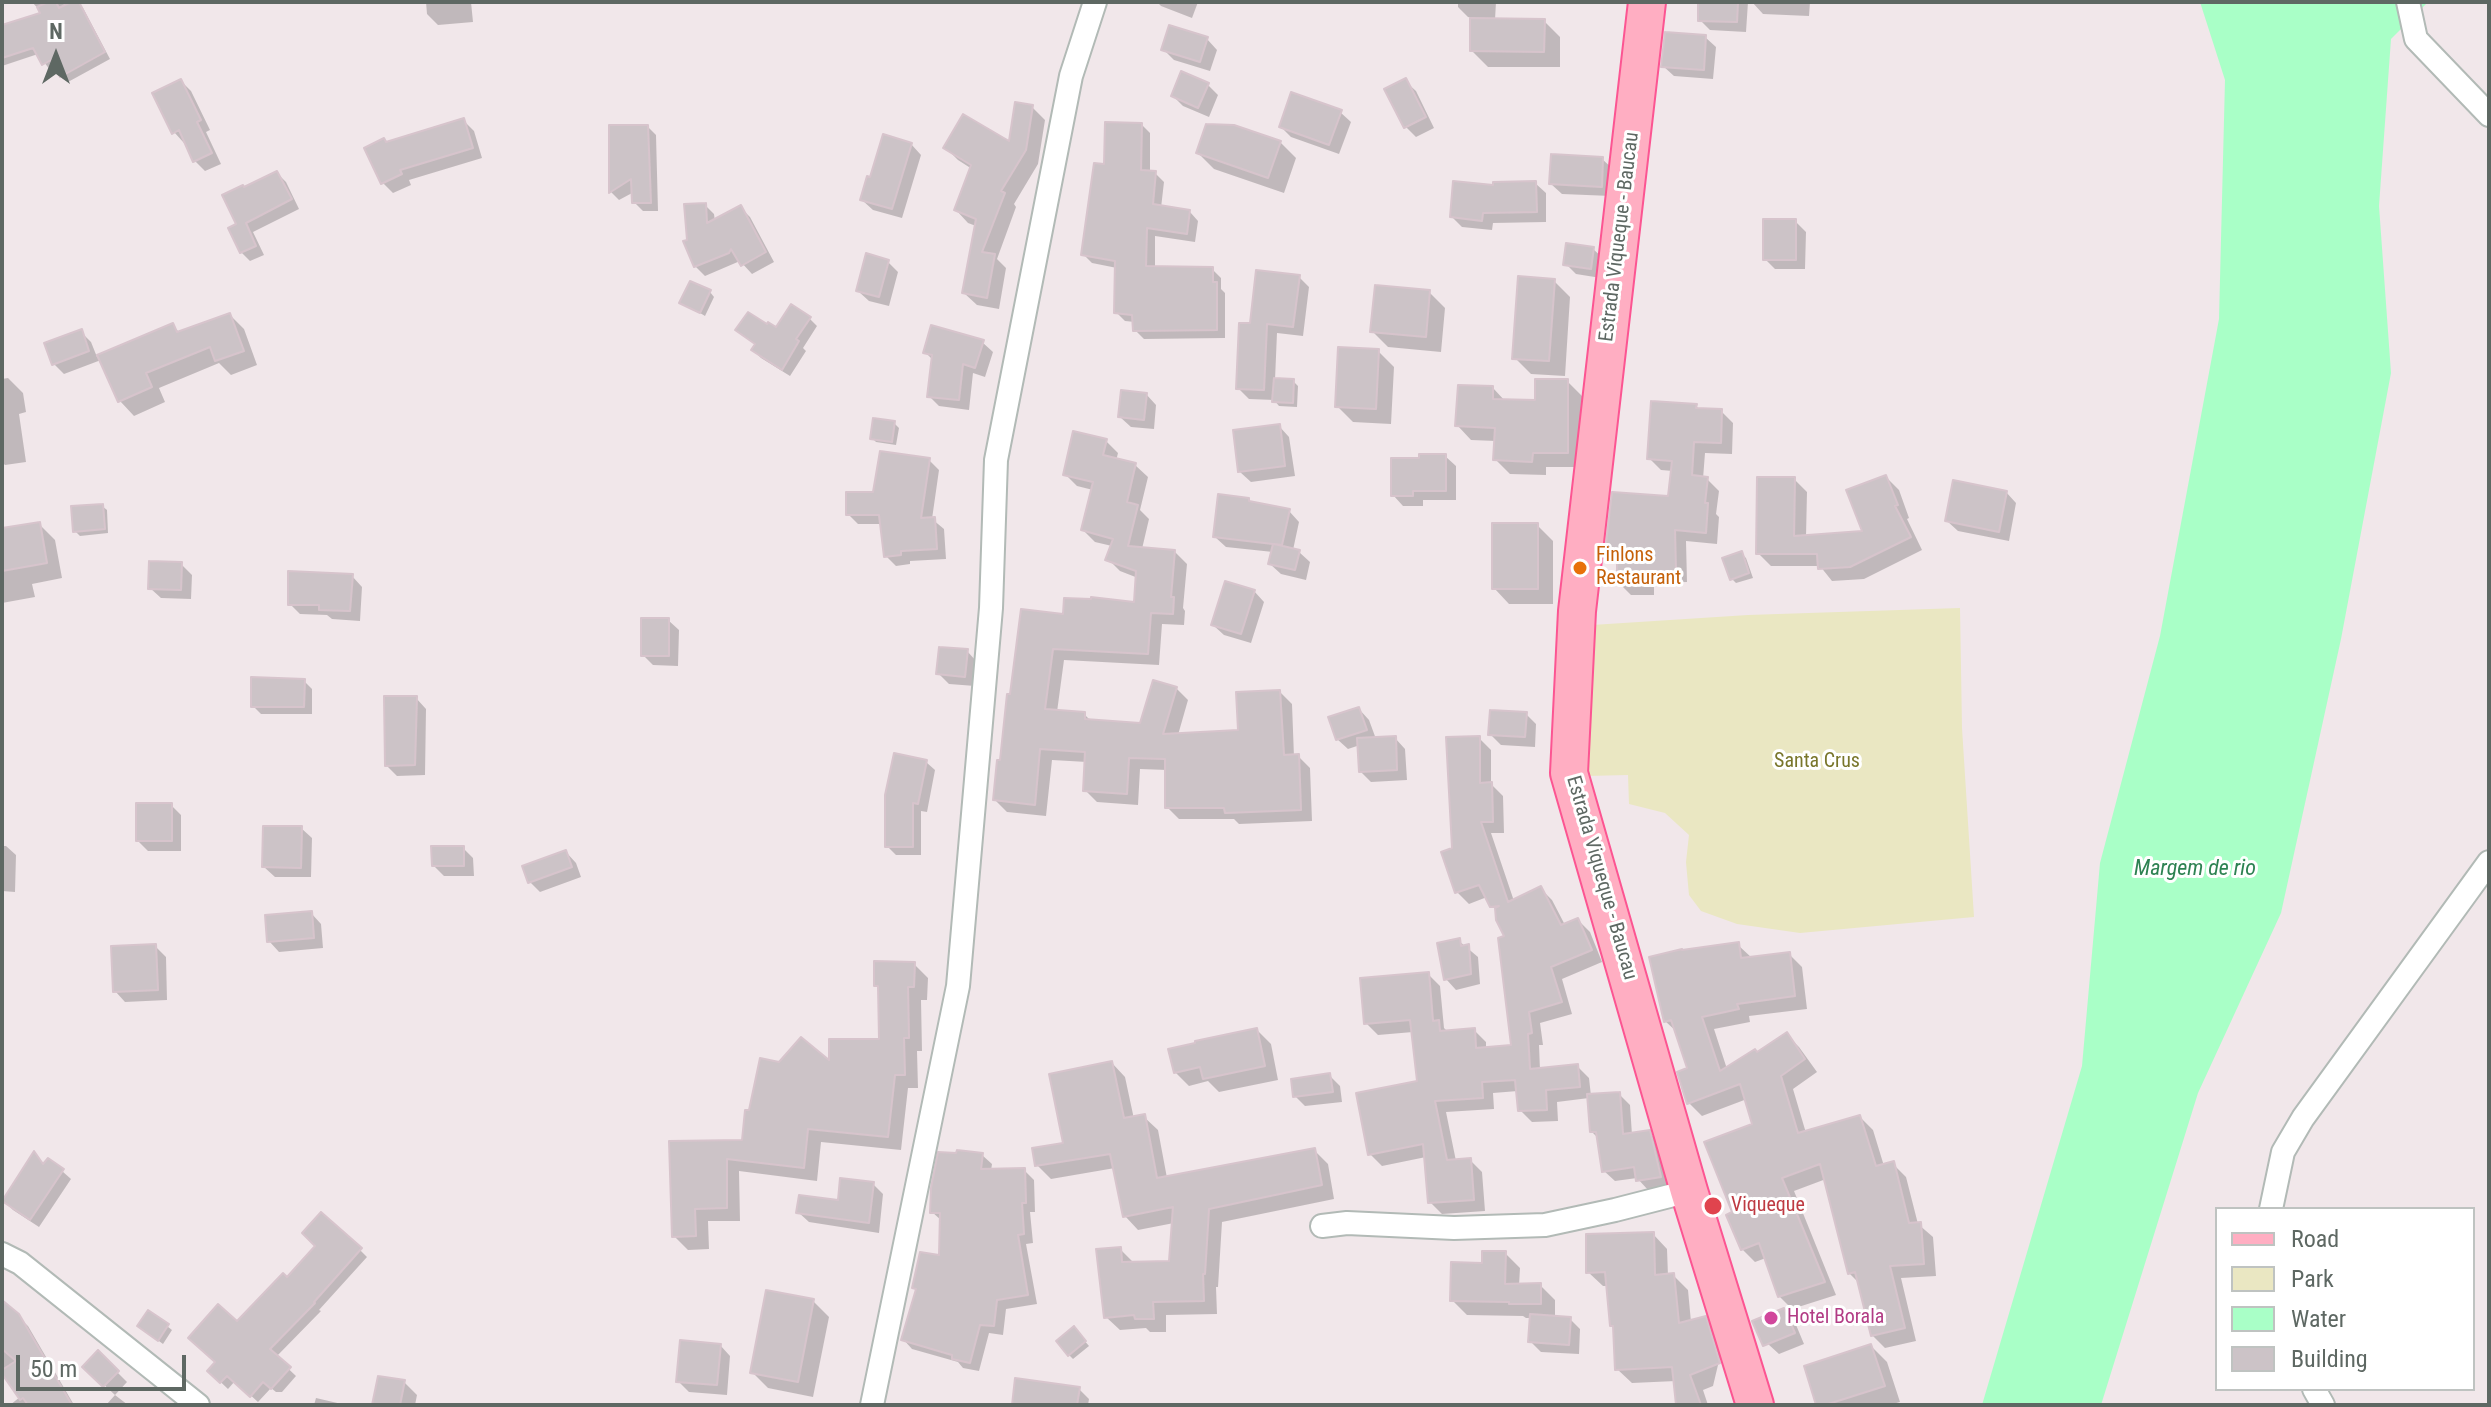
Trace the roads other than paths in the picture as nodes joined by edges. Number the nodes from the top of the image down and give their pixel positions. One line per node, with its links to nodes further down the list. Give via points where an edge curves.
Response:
1 (1095, 2): 11 (street, via 1071,76 996,460 991,608 958,986)
2 (1647, 2): 6 (main road, Estrada Viqueque - Baucau, via 1577,611 1569,773)
3 (2408, 2): 4 (street, via 2416,39)
4 (2489, 115)
5 (2489, 862): 7 (street, via 2303,1118 2283,1152)
6 (1689, 1191): 8 (street, via 1545,1225); 12 (main road, Estrada Viqueque - Baucau)
7 (2271, 1207)
8 (1322, 1226)
9 (2, 1254): 10 (street)
10 (198, 1405)
11 (872, 1405)
12 (1755, 1405)

